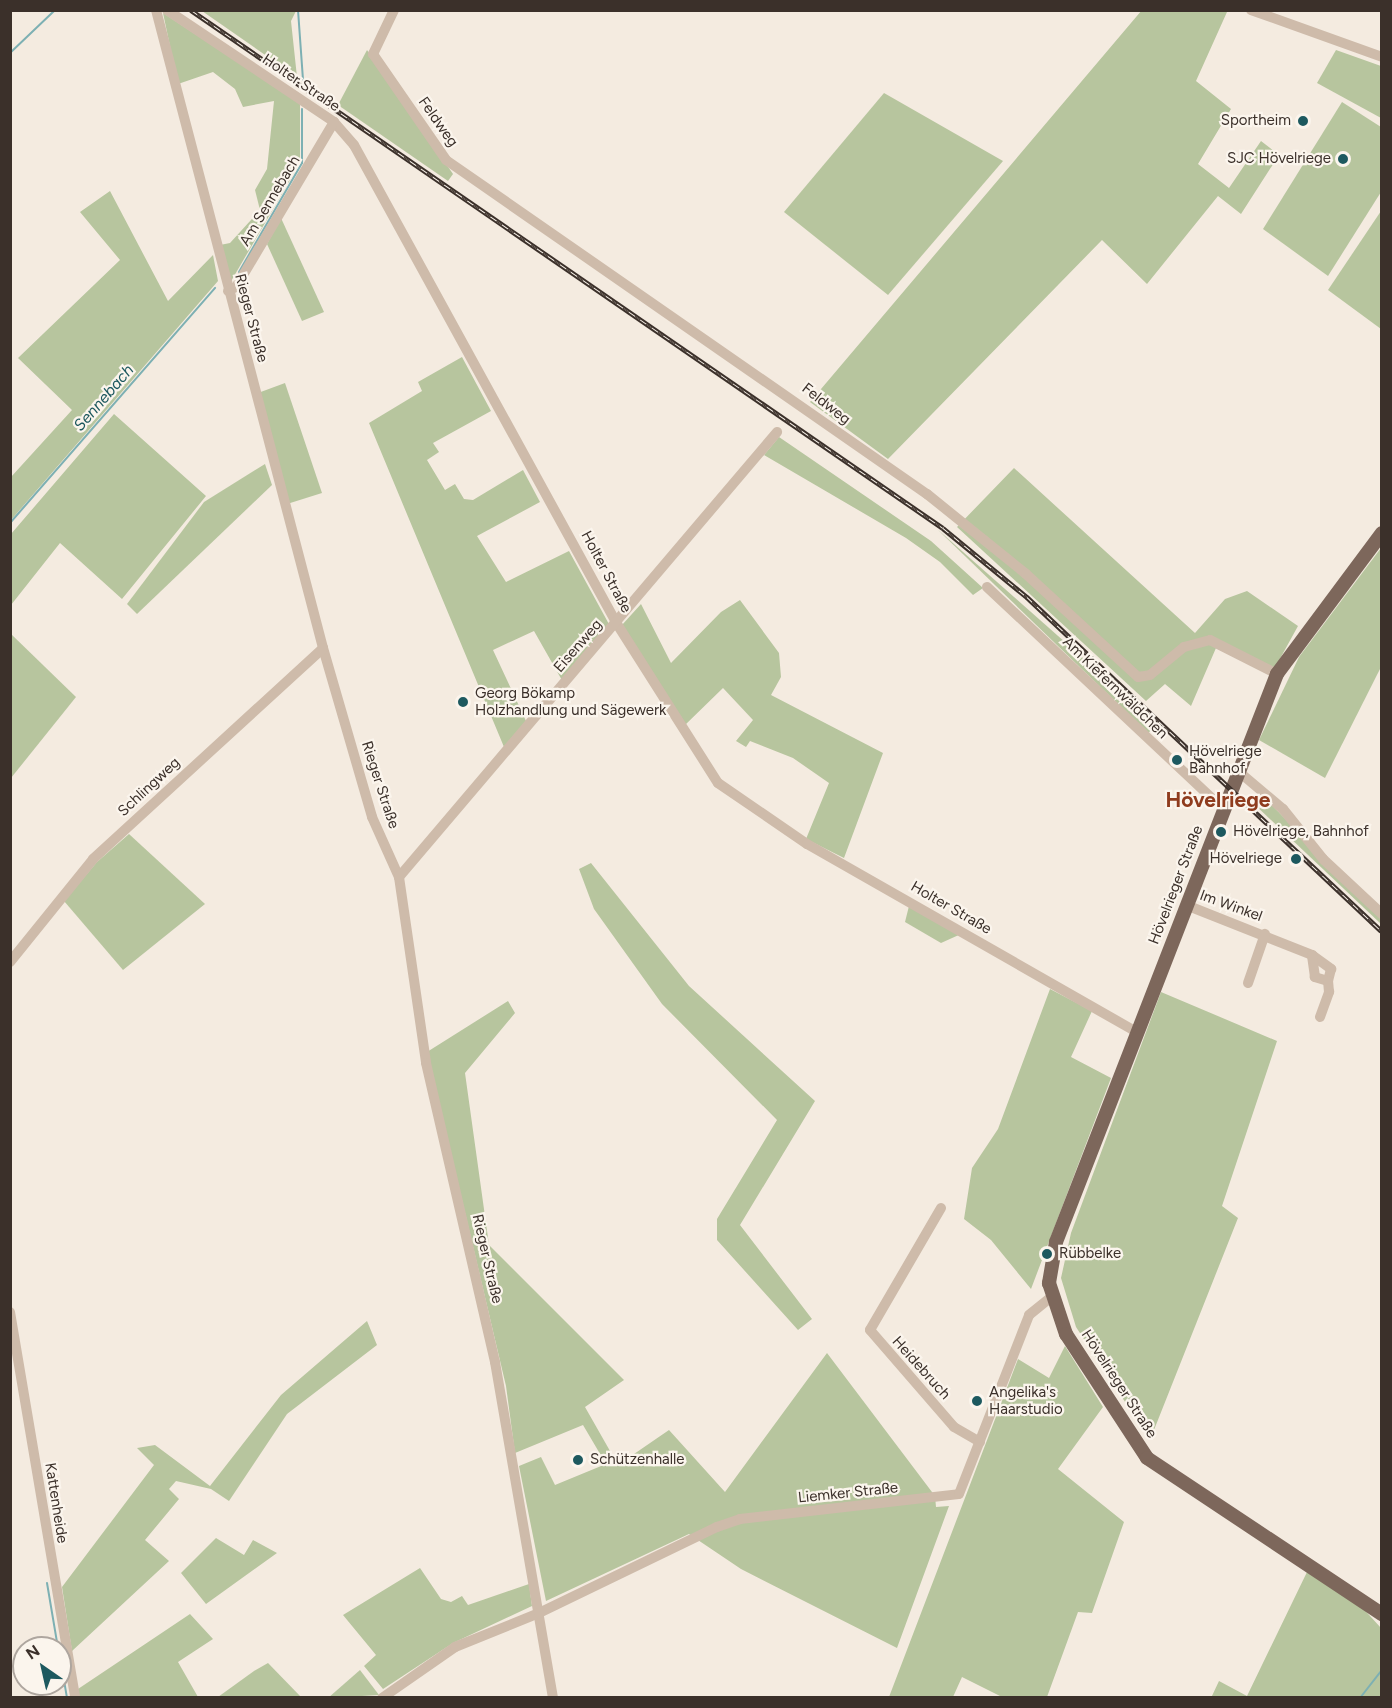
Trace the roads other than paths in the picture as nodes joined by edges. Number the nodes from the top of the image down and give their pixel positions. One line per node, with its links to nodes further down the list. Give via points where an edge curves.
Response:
1 (156, 10): 7 (street, Rieger Straße)
2 (167, 10): 6 (street, Holter Straße)
3 (394, 10): 13 (street, Feldweg, via 375,44 376,58 446,160 927,494 1026,574 1138,677 1150,675 1184,647 1210,640)
4 (1251, 10): 5 (street)
5 (1382, 57)
6 (334, 122): 7 (street, Am Sennebach, via 236,287); 11 (street, Holter Straße, via 354,145)
7 (228, 291): 12 (street, Rieger Straße)
8 (777, 432): 11 (street, Eisenweg)
9 (1382, 533): 13 (main road, Hövelrieger Straße)
10 (987, 587): 15 (street, Am Kiefernwäldchen)
11 (617, 624): 16 (street, Eisenweg); 23 (street, Holter Straße, via 698,757 732,797)
12 (322, 648): 16 (street, Rieger Straße, via 372,817); 20 (street, Schlingweg, via 93,859)
13 (1277, 674): 14 (main road, Hövelrieger Straße)
14 (1238, 771): 15 (main road, Hövelrieger Straße); 18 (street, via 1283,809 1323,859)
15 (1223, 809): 17 (main road, Hövelrieger Straße)
16 (399, 877): 28 (street, Rieger Straße, via 426,1063 495,1362)
17 (1186, 905): 19 (street, Im Winkel); 23 (main road, Hövelrieger Straße)
18 (1382, 914)
19 (1265, 934): 21 (street, Im Winkel); 22 (street, Im Winkel, via 1312,955 1331,969 1329,992)
20 (10, 962)
21 (1248, 983)
22 (1320, 1017)
23 (1136, 1035): 25 (main road, Hövelrieger Straße, via 1056,1242 1049,1270)
24 (941, 1208): 27 (street, Heidebruch, via 870,1330 954,1427)
25 (1051, 1297): 27 (street, Liemker Straße, via 1029,1315); 29 (main road, Hövelrieger Straße, via 1066,1334 1147,1458)
26 (10, 1312): 30 (street, Kattenheide)
27 (980, 1442): 28 (street, Liemker Straße, via 959,1494 950,1498 740,1519)
28 (539, 1613): 31 (street, via 455,1647); 32 (street, Rieger Straße)
29 (1382, 1614)
30 (75, 1698)
31 (382, 1698)
32 (553, 1698)

